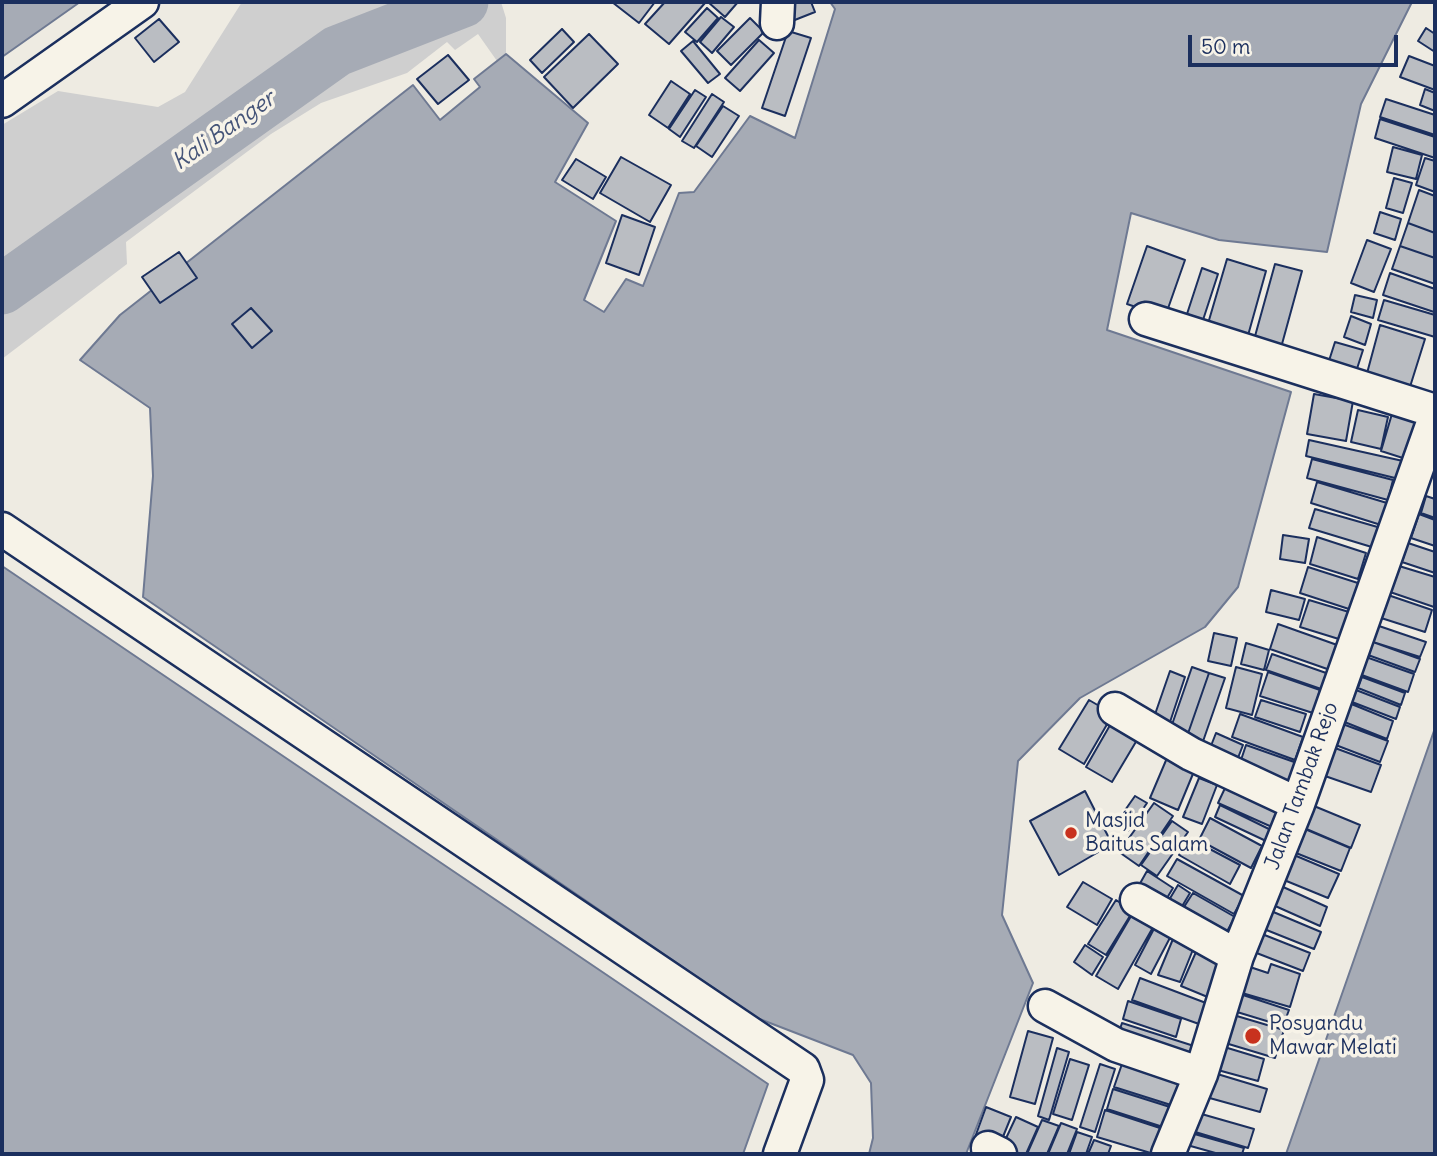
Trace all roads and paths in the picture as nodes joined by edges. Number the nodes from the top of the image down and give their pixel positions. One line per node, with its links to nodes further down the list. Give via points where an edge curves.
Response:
1 (142, 2): 2 (street)
2 (2, 101)
3 (1146, 319): 4 (street)
4 (1435, 411)
5 (1435, 417): 8 (street, Jalan Tambak Rejo)
6 (2, 529): 13 (street, via 803,1069 807,1080)
7 (1115, 709): 8 (street, via 1191,754)
8 (1298, 804): 10 (street, Jalan Tambak Rejo)
9 (1137, 900): 10 (street)
10 (1237, 956): 12 (street, Jalan Tambak Rejo)
11 (1045, 1006): 12 (street, via 1116,1045)
12 (1201, 1074): 14 (street, Jalan Tambak Rejo)
13 (780, 1154)
14 (1168, 1154)

